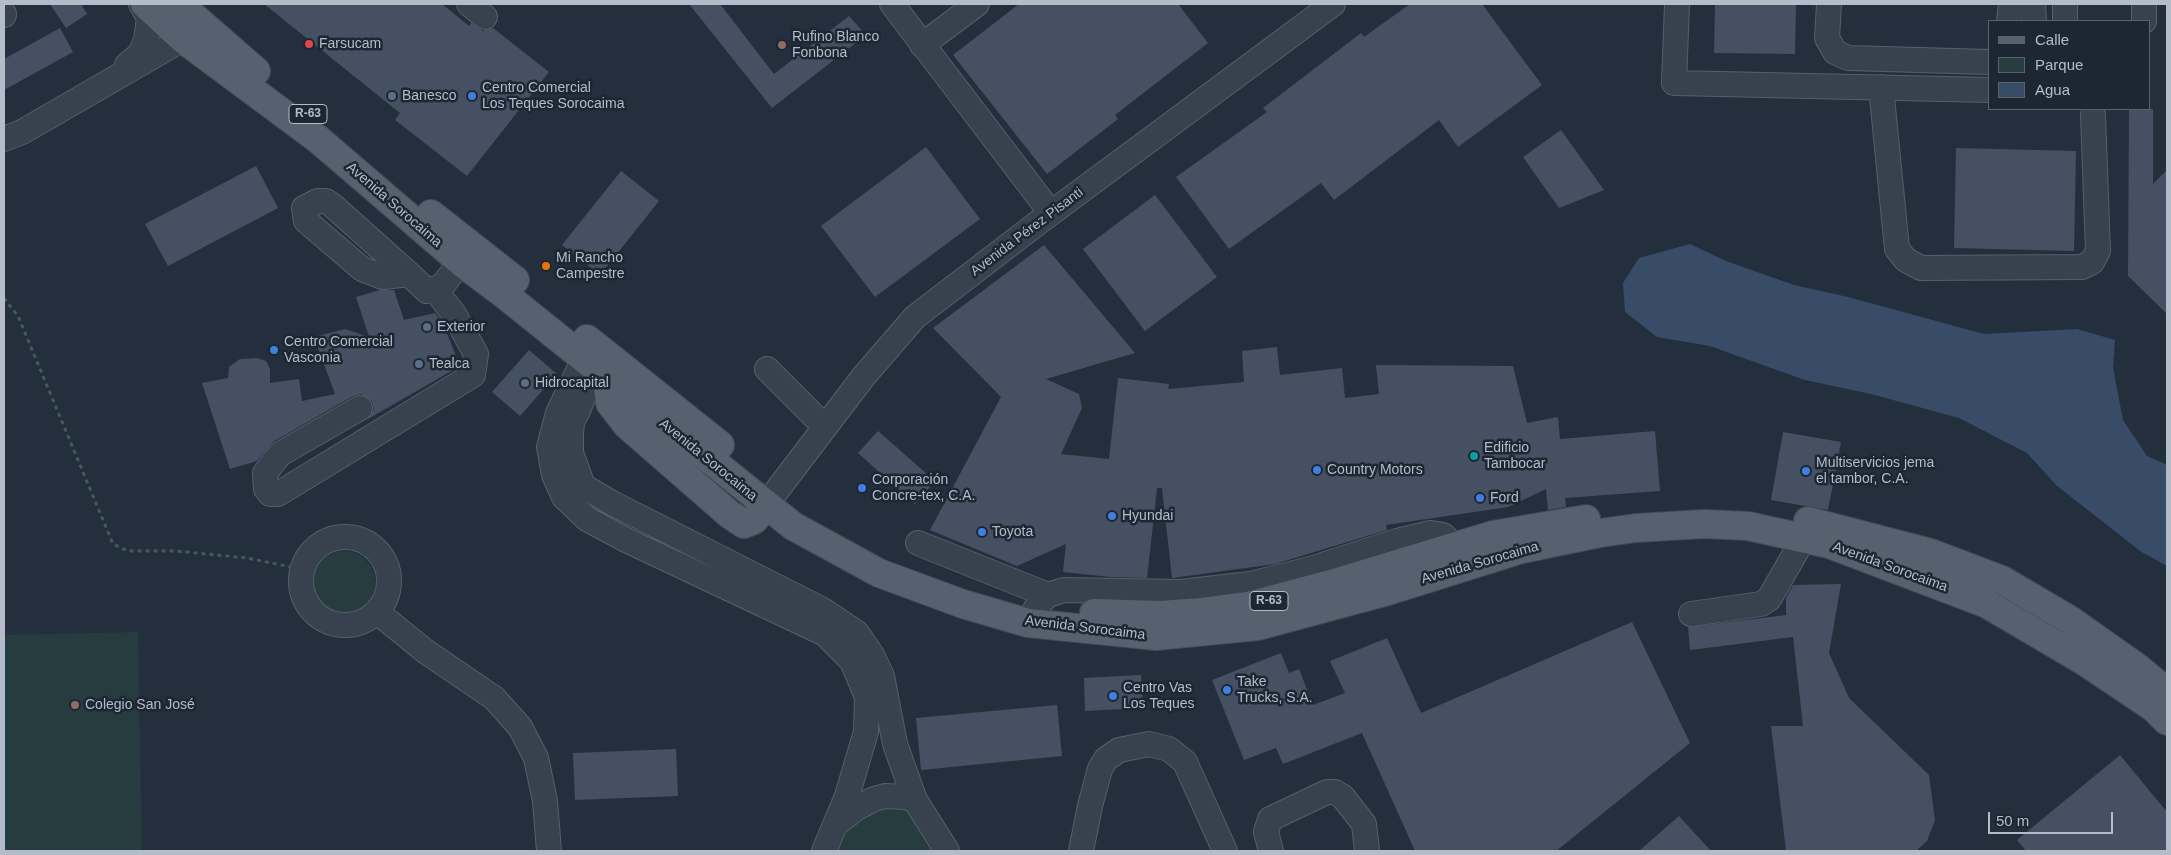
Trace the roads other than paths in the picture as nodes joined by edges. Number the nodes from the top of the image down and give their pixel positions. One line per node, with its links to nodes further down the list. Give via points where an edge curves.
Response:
1 (141, 4): 19 (street, via 149,18 140,54)
2 (145, 4): 12 (main road, Avenida Sorocaima / R-63)
3 (892, 4): 17 (street)
4 (977, 4): 17 (street)
5 (1333, 4): 24 (street, Avenida Pérez Pisanti)
6 (1677, 4): 20 (street, via 1674,83)
7 (1829, 4): 18 (street, via 1827,38 1835,52 1848,58)
8 (2011, 4): 13 (street)
9 (2033, 4): 14 (street)
10 (2065, 4): 15 (street)
11 (2144, 4): 16 (street)
12 (188, 16): 19 (street); 25 (main road, Avenida Sorocaima / R-63, via 319,140); 32 (main road, Avenida Sorocaima / R-63)
13 (2009, 20)
14 (2034, 20)
15 (2065, 20)
16 (2144, 20)
17 (922, 45): 24 (street)
18 (1988, 62)
19 (106, 82): 23 (street, via 22,132)
20 (1881, 87): 21 (street); 22 (street, via 1897,249 1906,260 1921,268 2082,267 2092,262 2098,251)
21 (1988, 90)
22 (2093, 116)
23 (4, 139)
24 (1051, 213): 31 (street, Avenida Pérez Pisanti, via 915,318)
25 (461, 262): 27 (street); 28 (main road, Avenida Sorocaima / R-63)
26 (409, 274): 27 (street, via 427,291)
27 (435, 290): 30 (street, via 454,314 476,354 473,375 278,494 270,494 266,489 265,472 280,454)
28 (595, 368): 32 (main road, via 610,402 627,425 729,514 744,524 754,520); 41 (street, via 571,428 571,452 583,486 823,610 856,633 872,654 882,676 894,744); 42 (street, via 558,413 549,447 554,475 564,497 587,519 626,540 826,634 852,661 867,697 866,732 848,796)
29 (767, 369): 31 (street)
30 (360, 408)
31 (825, 427): 32 (street, Avenida Pérez Pisanti)
32 (772, 498): 36 (main road, Avenida Sorocaima / R-63, via 897,562)
33 (1636, 520): 34 (main road, Avenida Sorocaima / R-63, via 1698,508); 36 (main road, Avenida Sorocaima / R-63, via 1536,526 1493,535 1292,595 1211,611 1089,613); 36 (main road, Avenida Sorocaima / R-63, via 1258,626 1156,636)
34 (1806, 529): 38 (street, via 1769,599 1761,604); 39 (main road, Avenida Sorocaima / R-63, via 1931,552 2002,580 2070,620); 40 (main road, Avenida Sorocaima / R-63, via 1829,544 1987,604 2084,661 2154,708)
35 (918, 543): 36 (street)
36 (1038, 608)
37 (377, 612): 37 (street, via 351,626 322,620 310,610 299,583 308,555 331,538 346,536 367,543 383,558 389,572 385,600); 43 (street, via 425,651 494,698 520,727 536,758 545,801)
38 (1691, 614)
39 (2167, 692)
40 (2167, 721)
41 (915, 800): 42 (street, via 894,795 874,799); 45 (street)
42 (836, 825): 44 (street)
43 (549, 851)
44 (824, 851)
45 (947, 851)
46 (1081, 851): 47 (street, via 1100,769 1106,759 1119,750 1149,744 1169,749 1185,762)
47 (1225, 851)
48 (1271, 851): 49 (street, via 1266,832 1270,819 1327,792 1335,792 1343,796 1364,824)
49 (1367, 851)

